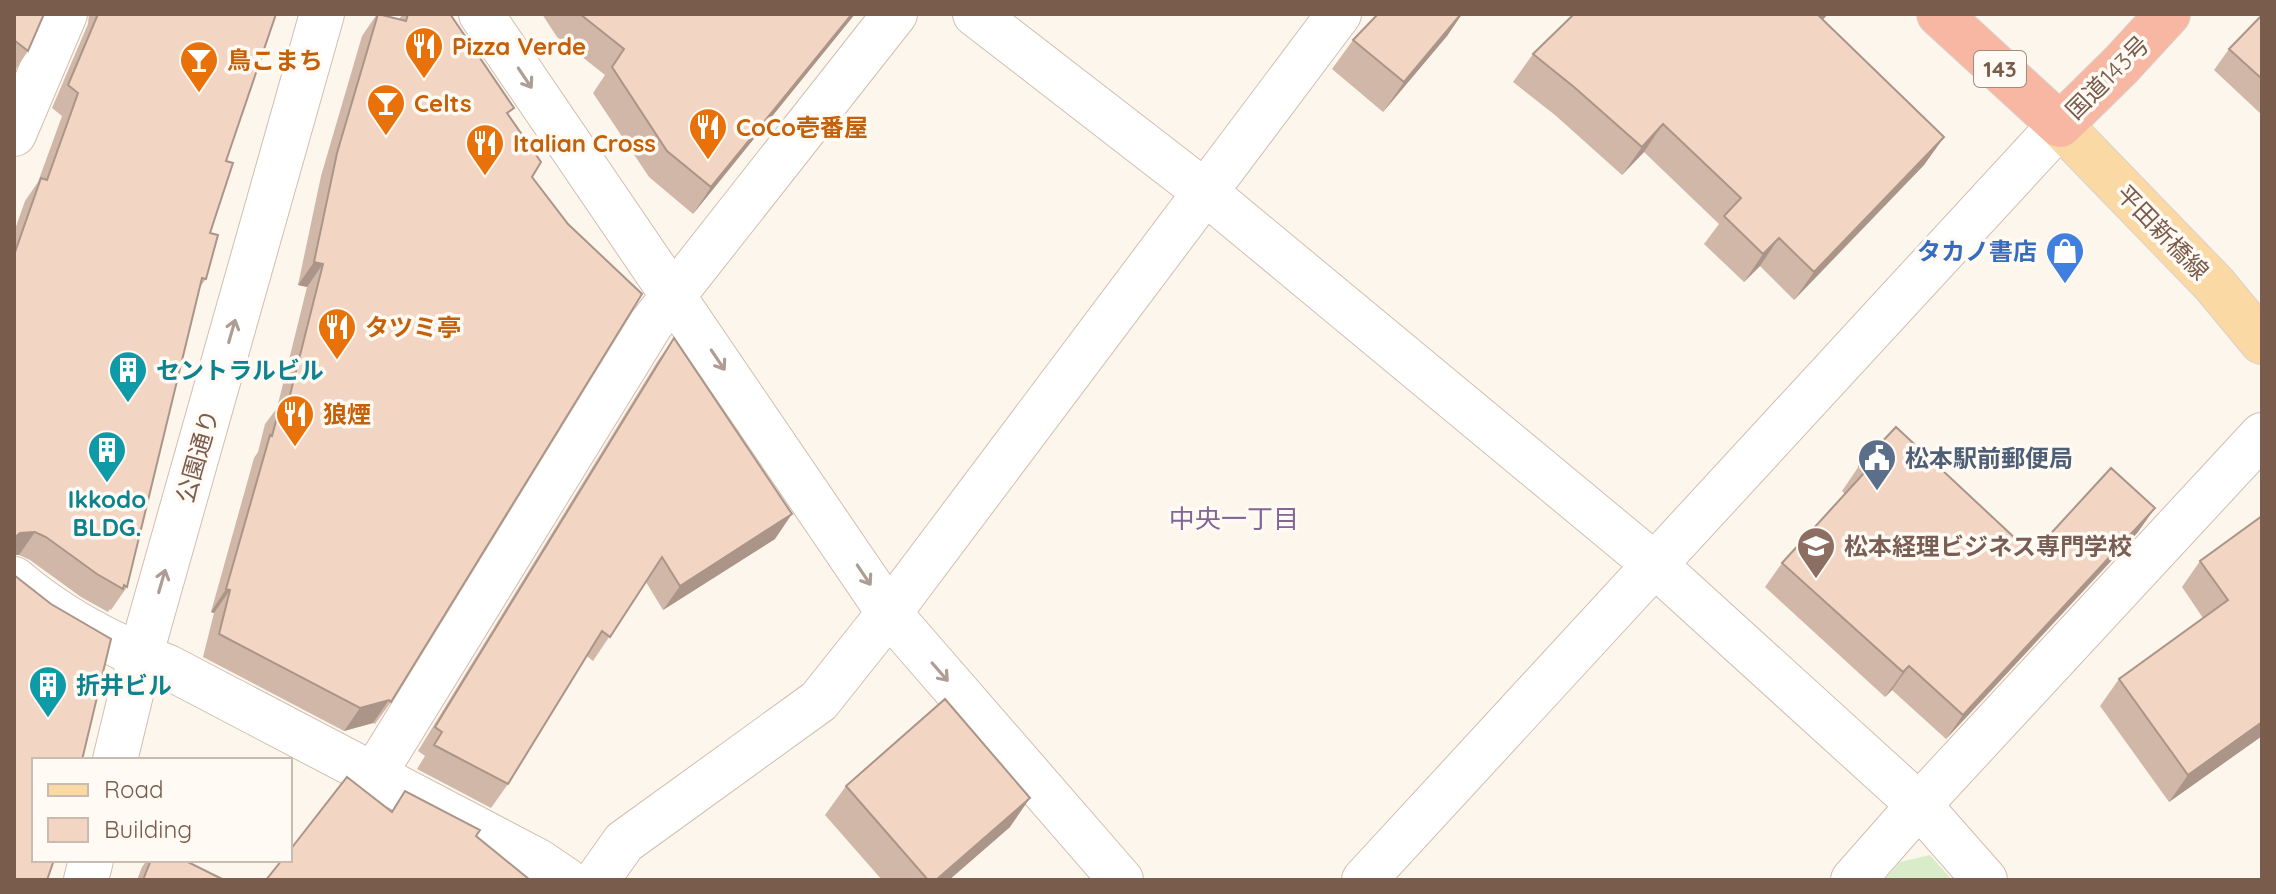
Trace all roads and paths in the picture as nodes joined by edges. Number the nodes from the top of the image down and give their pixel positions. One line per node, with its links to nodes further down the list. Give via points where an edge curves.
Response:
1 (65, 14): 10 (street)
2 (322, 14): 18 (street, 公園通り, one-way to 2)
3 (481, 14): 12 (street, one-way to 12)
4 (895, 14): 12 (street)
5 (975, 14): 11 (street)
6 (1339, 14): 11 (street)
7 (1939, 14): 9 (highway, 国道143号 / 143)
8 (2168, 14): 9 (highway, 国道143号)
9 (2060, 125): 13 (main road, 平田新橋線, via 2214,284); 15 (street)
10 (14, 134)
11 (1205, 192): 15 (street); 17 (street)
12 (674, 296): 17 (street, one-way to 17); 20 (street, via 651,324)
13 (2262, 342)
14 (2262, 435): 21 (street)
15 (1655, 565): 21 (street); 25 (street)
16 (14, 579): 18 (street, via 36,598)
17 (889, 613): 23 (street, via 819,701 624,842); 24 (street, one-way to 24)
18 (140, 657): 19 (street, 公園通り); 20 (street)
19 (115, 758)
20 (373, 776): 22 (street)
21 (1919, 805): 26 (street); 27 (street)
22 (566, 880)
23 (597, 880)
24 (1121, 880)
25 (1364, 880)
26 (1853, 880)
27 (1985, 880)

